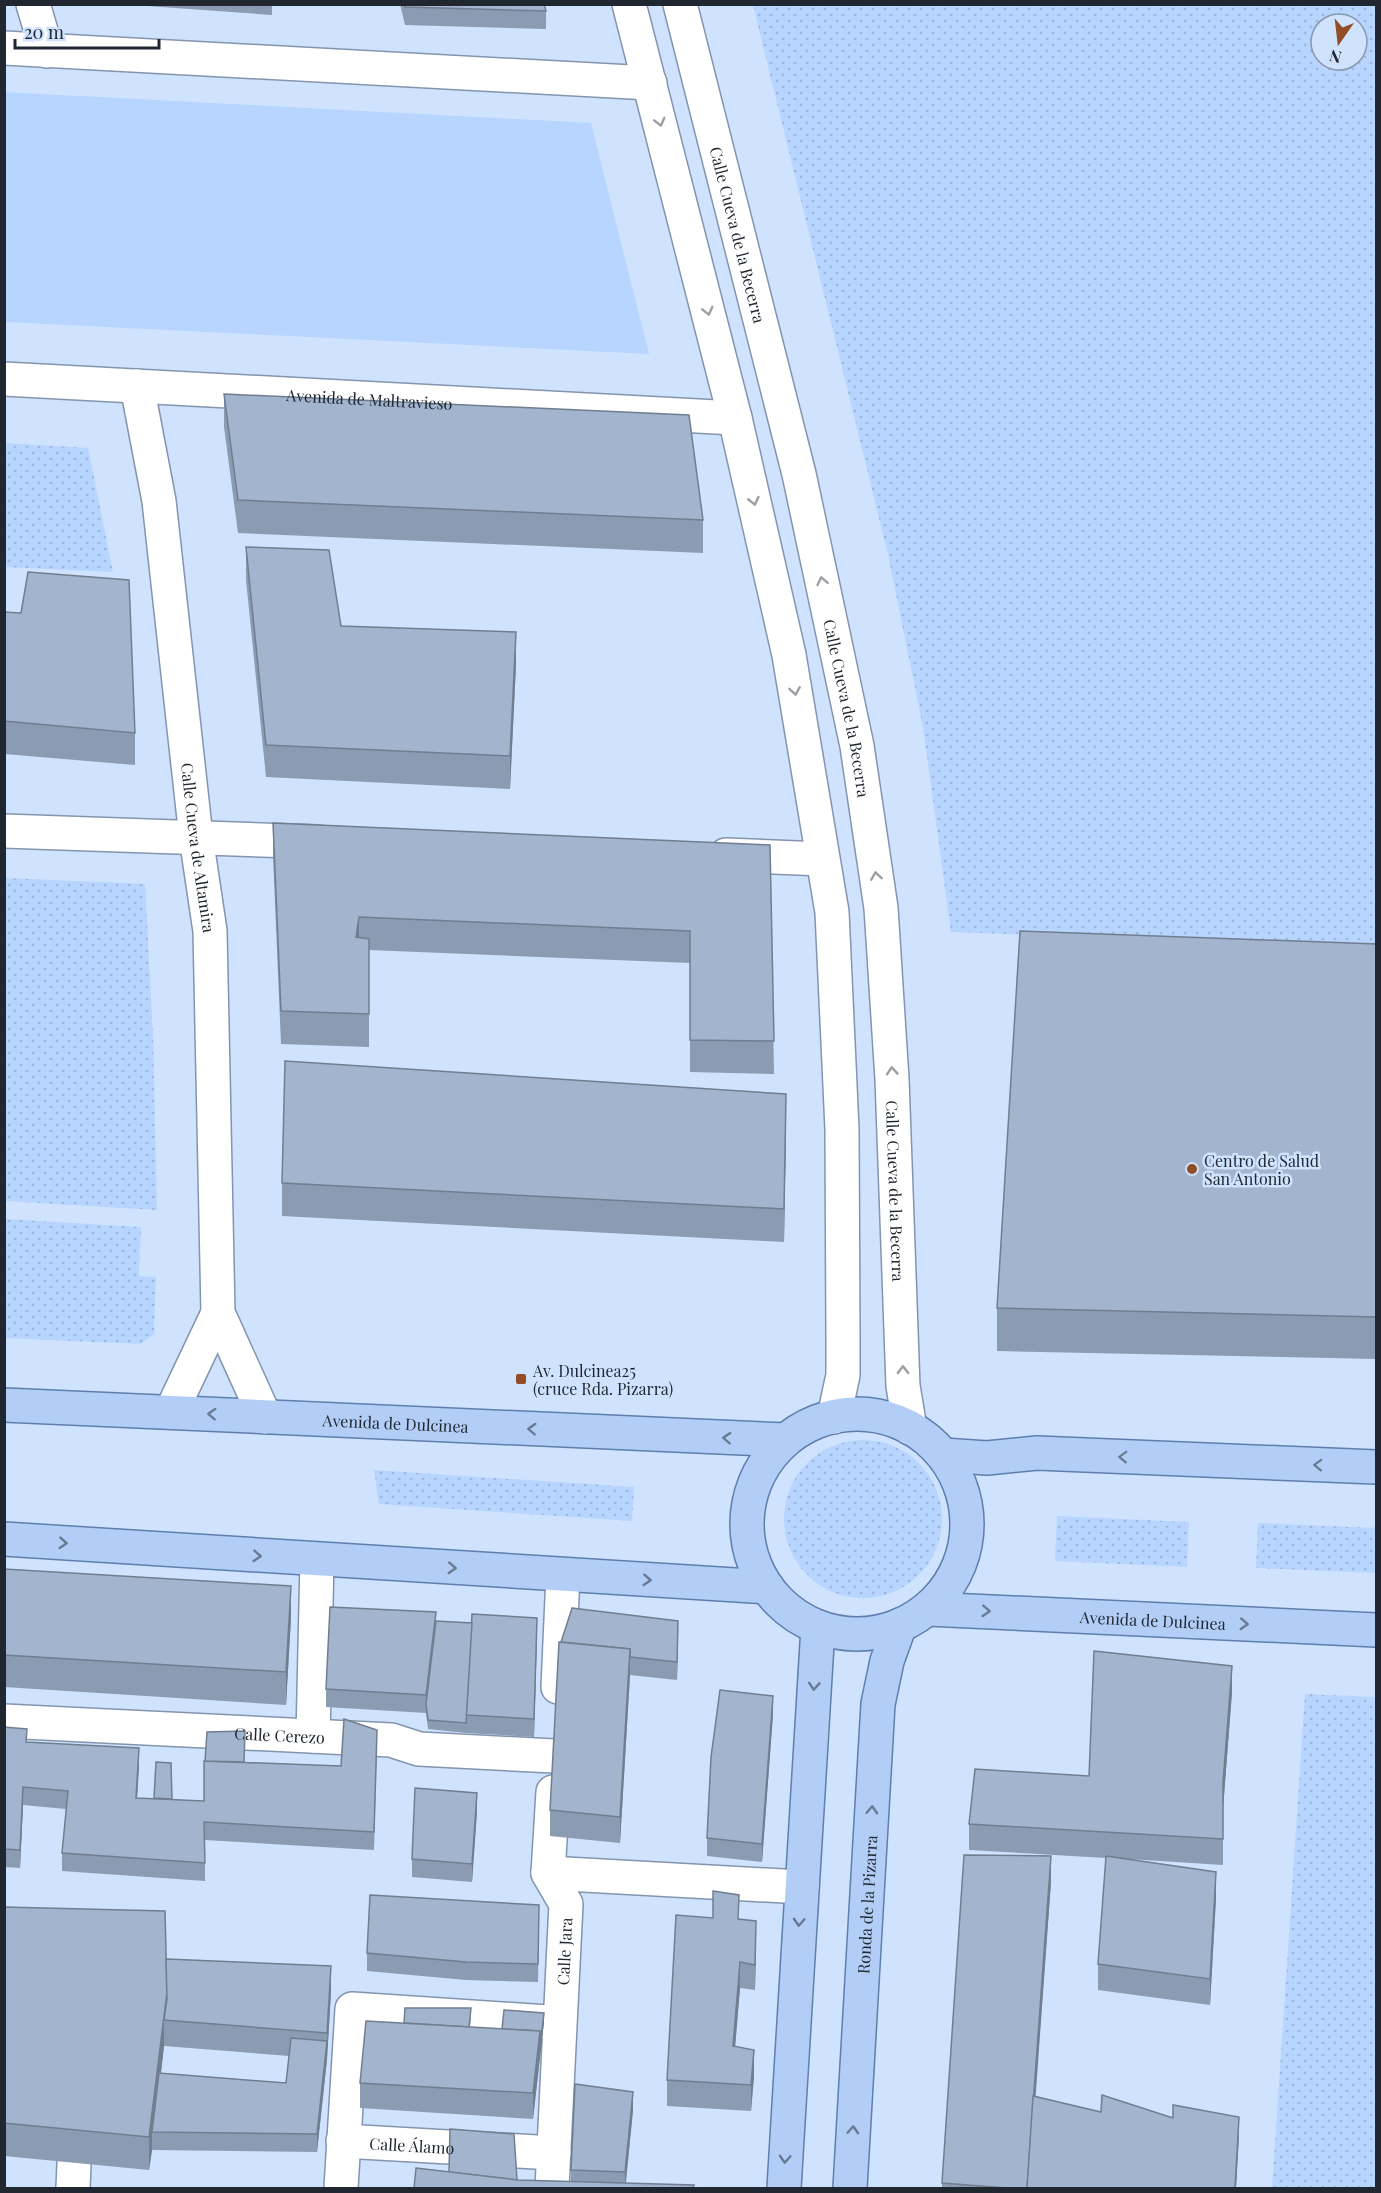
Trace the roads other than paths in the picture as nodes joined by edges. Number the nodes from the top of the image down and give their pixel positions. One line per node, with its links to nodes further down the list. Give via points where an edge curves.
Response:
1 (33, 4): 5 (street)
2 (629, 4): 6 (street)
3 (680, 4): 20 (street, Calle Cueva de la Becerra, one-way to 3, via 903,1386 892,1079 881,908 857,746 799,474)
4 (4, 48): 5 (street)
5 (47, 51): 6 (street)
6 (650, 83): 9 (street, one-way to 9)
7 (4, 379): 8 (street, Avenida de Maltravieso)
8 (137, 386): 9 (street, Avenida de Maltravieso); 11 (street, Calle Cueva de Altamira, via 159,501)
9 (735, 418): 14 (street, one-way to 14, via 789,654)
10 (4, 831): 11 (street)
11 (195, 837): 12 (street); 15 (street, Calle Cueva de Altamira, via 210,931)
12 (342, 842)
13 (700, 854): 14 (street)
14 (822, 859): 19 (street, via 832,912 842,1129 843,1375)
15 (218, 1313): 17 (street); 18 (street)
16 (4, 1405): 17 (main road, Avenida de Dulcinea)
17 (171, 1412): 18 (main road, Avenida de Dulcinea, one-way to 17)
18 (265, 1417): 21 (main road, Avenida de Dulcinea, one-way to 18)
19 (834, 1417): 20 (main road, via 864,1414); 21 (main road, via 808,1426)
20 (910, 1428): 22 (main road)
21 (786, 1440): 27 (main road, via 770,1456 753,1486 747,1532 756,1569)
22 (943, 1455): 23 (main road, one-way to 22, via 1037,1453 987,1458); 28 (main road, via 957,1478 966,1512 965,1543 951,1581)
23 (1377, 1467)
24 (4, 1539): 25 (main road, one-way to 25)
25 (317, 1560): 26 (main road, one-way to 26); 33 (street)
26 (563, 1575): 27 (main road, one-way to 27); 34 (street)
27 (767, 1587): 30 (main road, via 795,1616)
28 (928, 1608): 29 (main road); 31 (main road, Avenida de Dulcinea, one-way to 31)
29 (900, 1626): 30 (main road, via 858,1634); 43 (main road, Ronda de la Pizarra, one-way to 29, via 878,1704 887,1661)
30 (818, 1627): 36 (main road, one-way to 36)
31 (1377, 1630)
32 (4, 1721): 33 (street, Calle Cerezo)
33 (313, 1736): 34 (street, Calle Cerezo, via 391,1740 419,1749)
34 (554, 1756): 35 (street)
35 (548, 1873): 36 (street); 37 (street, Calle Jara, via 566,1904)
36 (802, 1887): 42 (main road, one-way to 42)
37 (562, 2023): 38 (street, via 352,2009); 39 (street, Calle Jara)
38 (343, 2141): 39 (street, Calle Álamo); 40 (street)
39 (554, 2153): 41 (street)
40 (341, 2188)
41 (552, 2188)
42 (784, 2188)
43 (850, 2188)

